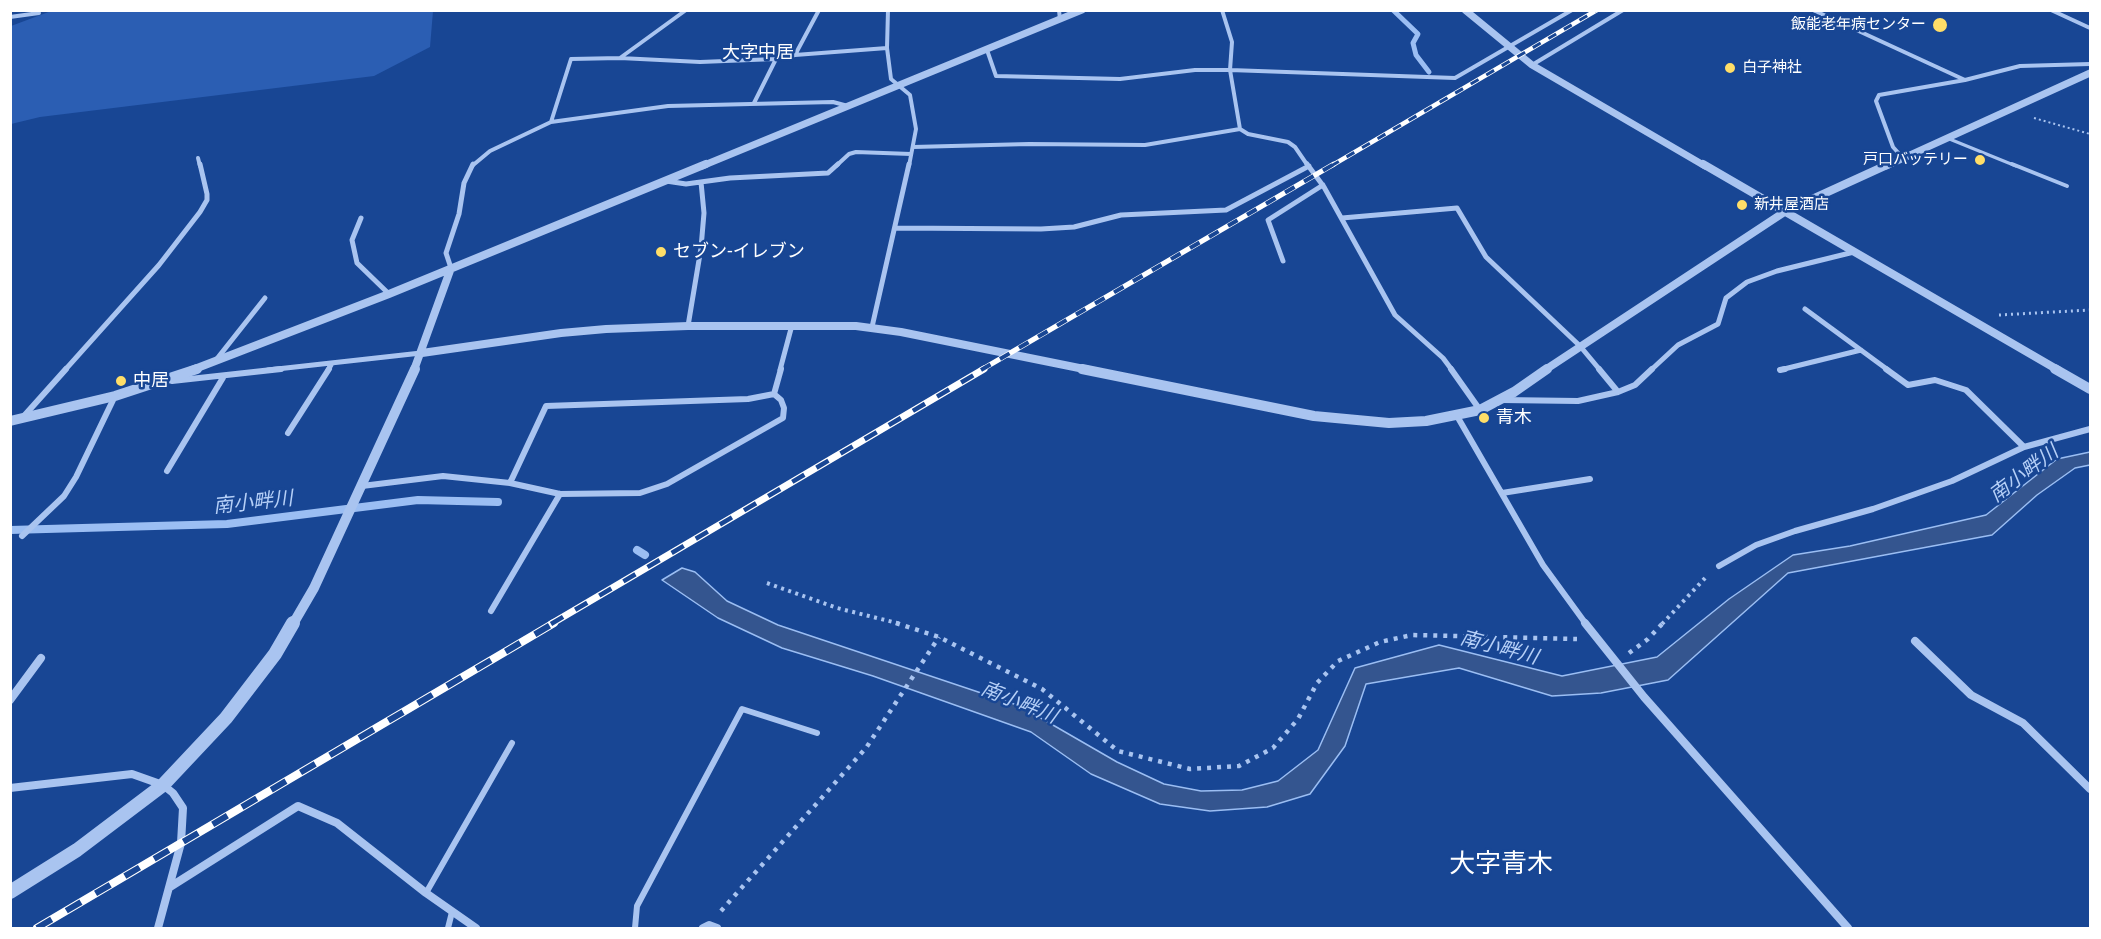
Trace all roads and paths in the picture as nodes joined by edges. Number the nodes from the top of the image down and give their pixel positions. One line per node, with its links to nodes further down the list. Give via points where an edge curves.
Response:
1 (686, 10): 19 (street)
2 (819, 10): 18 (street)
3 (888, 10): 15 (street)
4 (1082, 10): 12 (street)
5 (1222, 10): 23 (street, via 1232,42)
6 (1465, 10): 16 (street)
7 (1572, 10): 16 (street)
8 (1623, 10): 22 (street)
9 (1813, 10): 25 (street)
10 (2051, 10): 14 (street)
11 (39, 13): 13 (street)
12 (1060, 15): 17 (street)
13 (10, 17)
14 (2091, 28)
15 (887, 48): 18 (street); 26 (street, via 891,78)
16 (1509, 48): 22 (street); 23 (street, via 1455,78)
17 (987, 50): 23 (street, via 996,76 1120,78); 26 (street)
18 (795, 55): 20 (street)
19 (620, 58): 20 (street, via 700,62); 30 (street, via 571,59)
20 (776, 59): 27 (street)
21 (2091, 64): 25 (street, via 2020,66)
22 (1532, 65): 43 (street)
23 (1230, 70): 31 (street)
24 (2091, 73): 29 (street)
25 (1965, 81): 36 (street, via 1879,95 1876,101 1893,147)
26 (899, 86): 28 (street); 34 (street, via 910,95 916,129)
27 (754, 103): 28 (street, via 832,102); 30 (street, via 668,106)
28 (848, 106): 39 (street)
29 (2008, 111): 32 (path); 33 (street)
30 (551, 122): 49 (street, via 490,151 473,164 464,183 446,253)
31 (1240, 129): 34 (street, via 1145,145); 38 (street, via 1288,142)
32 (2091, 135)
33 (1947, 138): 36 (street); 42 (lane)
34 (912, 147): 35 (street)
35 (911, 153): 40 (street, via 849,154 828,173); 46 (street)
36 (1902, 157): 43 (street)
37 (198, 158): 73 (street, via 207,194 200,212 159,265)
38 (1309, 166): 41 (street); 46 (street, via 1226,210 1121,215 1074,227 1041,229)
39 (666, 180): 40 (street); 49 (street)
40 (701, 182): 56 (street, via 701,248)
41 (1323, 185): 44 (street); 48 (street, via 1268,220)
42 (2067, 186)
43 (1786, 211): 47 (street); 58 (street)
44 (1342, 218): 58 (street, via 1457,208 1486,257); 71 (street, via 1395,315 1443,358)
45 (361, 219): 50 (street, via 352,240 357,263)
46 (896, 228): 57 (street)
47 (1854, 251): 54 (street); 67 (street, via 1747,282 1726,298 1718,324 1678,345 1635,385)
48 (1282, 261)
49 (450, 268): 50 (street); 60 (street)
50 (389, 294): 61 (street)
51 (265, 298): 61 (street)
52 (1805, 309): 59 (street)
53 (2091, 310): 54 (path)
54 (1966, 317): 66 (street)
55 (792, 325): 56 (street); 57 (street); 68 (street)
56 (688, 326): 60 (street, via 561,333)
57 (872, 327): 72 (street, via 1314,416 1389,423)
58 (1580, 346): 67 (street); 70 (street)
59 (1861, 350): 63 (street); 76 (street, via 1908,385 1935,380 1966,390)
60 (422, 353): 62 (street); 80 (street)
61 (214, 363): 65 (street)
62 (331, 365): 64 (street); 75 (street)
63 (1780, 370)
64 (224, 376): 65 (street); 77 (street)
65 (156, 383): 69 (street)
66 (2091, 389)
67 (1618, 392): 70 (street, via 1578,401)
68 (774, 394): 79 (street, via 748,399 546,406); 82 (street, via 784,408 783,418 667,484 639,494)
69 (115, 396): 73 (street); 83 (street, via 64,496)
70 (1499, 400): 71 (street)
71 (1480, 410): 72 (street)
72 (1457, 416): 81 (street)
73 (16, 420)
74 (2091, 429): 76 (street)
75 (288, 433)
76 (2024, 447): 84 (street, via 1952,481 1756,545)
77 (167, 471)
78 (1590, 479): 81 (street)
79 (510, 483): 80 (street, via 443,476); 82 (street)
80 (362, 486): 95 (street, via 314,588 275,654 226,718)
81 (1502, 493): 88 (street, via 1543,565)
82 (560, 494): 86 (street)
83 (22, 536)
84 (1719, 566): 91 (path)
85 (767, 583): 87 (path)
86 (491, 611)
87 (938, 639): 88 (path, via 1042,689 1118,751 1190,769 1239,766 1273,748 1298,719 1317,683 1338,661 1380,642 1412,635); 106 (path, via 866,748)
88 (1599, 640): 91 (street)
89 (1915, 641): 97 (street, via 1971,695 2024,723)
90 (41, 658): 92 (street)
91 (1618, 664): 107 (street)
92 (10, 700)
93 (817, 734): 105 (lane, via 742,709 637,906)
94 (512, 743): 100 (lane)
95 (163, 785): 96 (street, via 132,774); 98 (street, via 183,808 181,843); 99 (street, via 77,850)
96 (10, 788)
97 (2091, 789)
98 (170, 887): 100 (street, via 298,806 337,823); 102 (street)
99 (10, 892)
100 (426, 893): 101 (street)
101 (452, 912): 103 (lane); 104 (street)
102 (158, 928)
103 (448, 928)
104 (476, 928)
105 (635, 928)
106 (710, 928)
107 (1848, 928)

